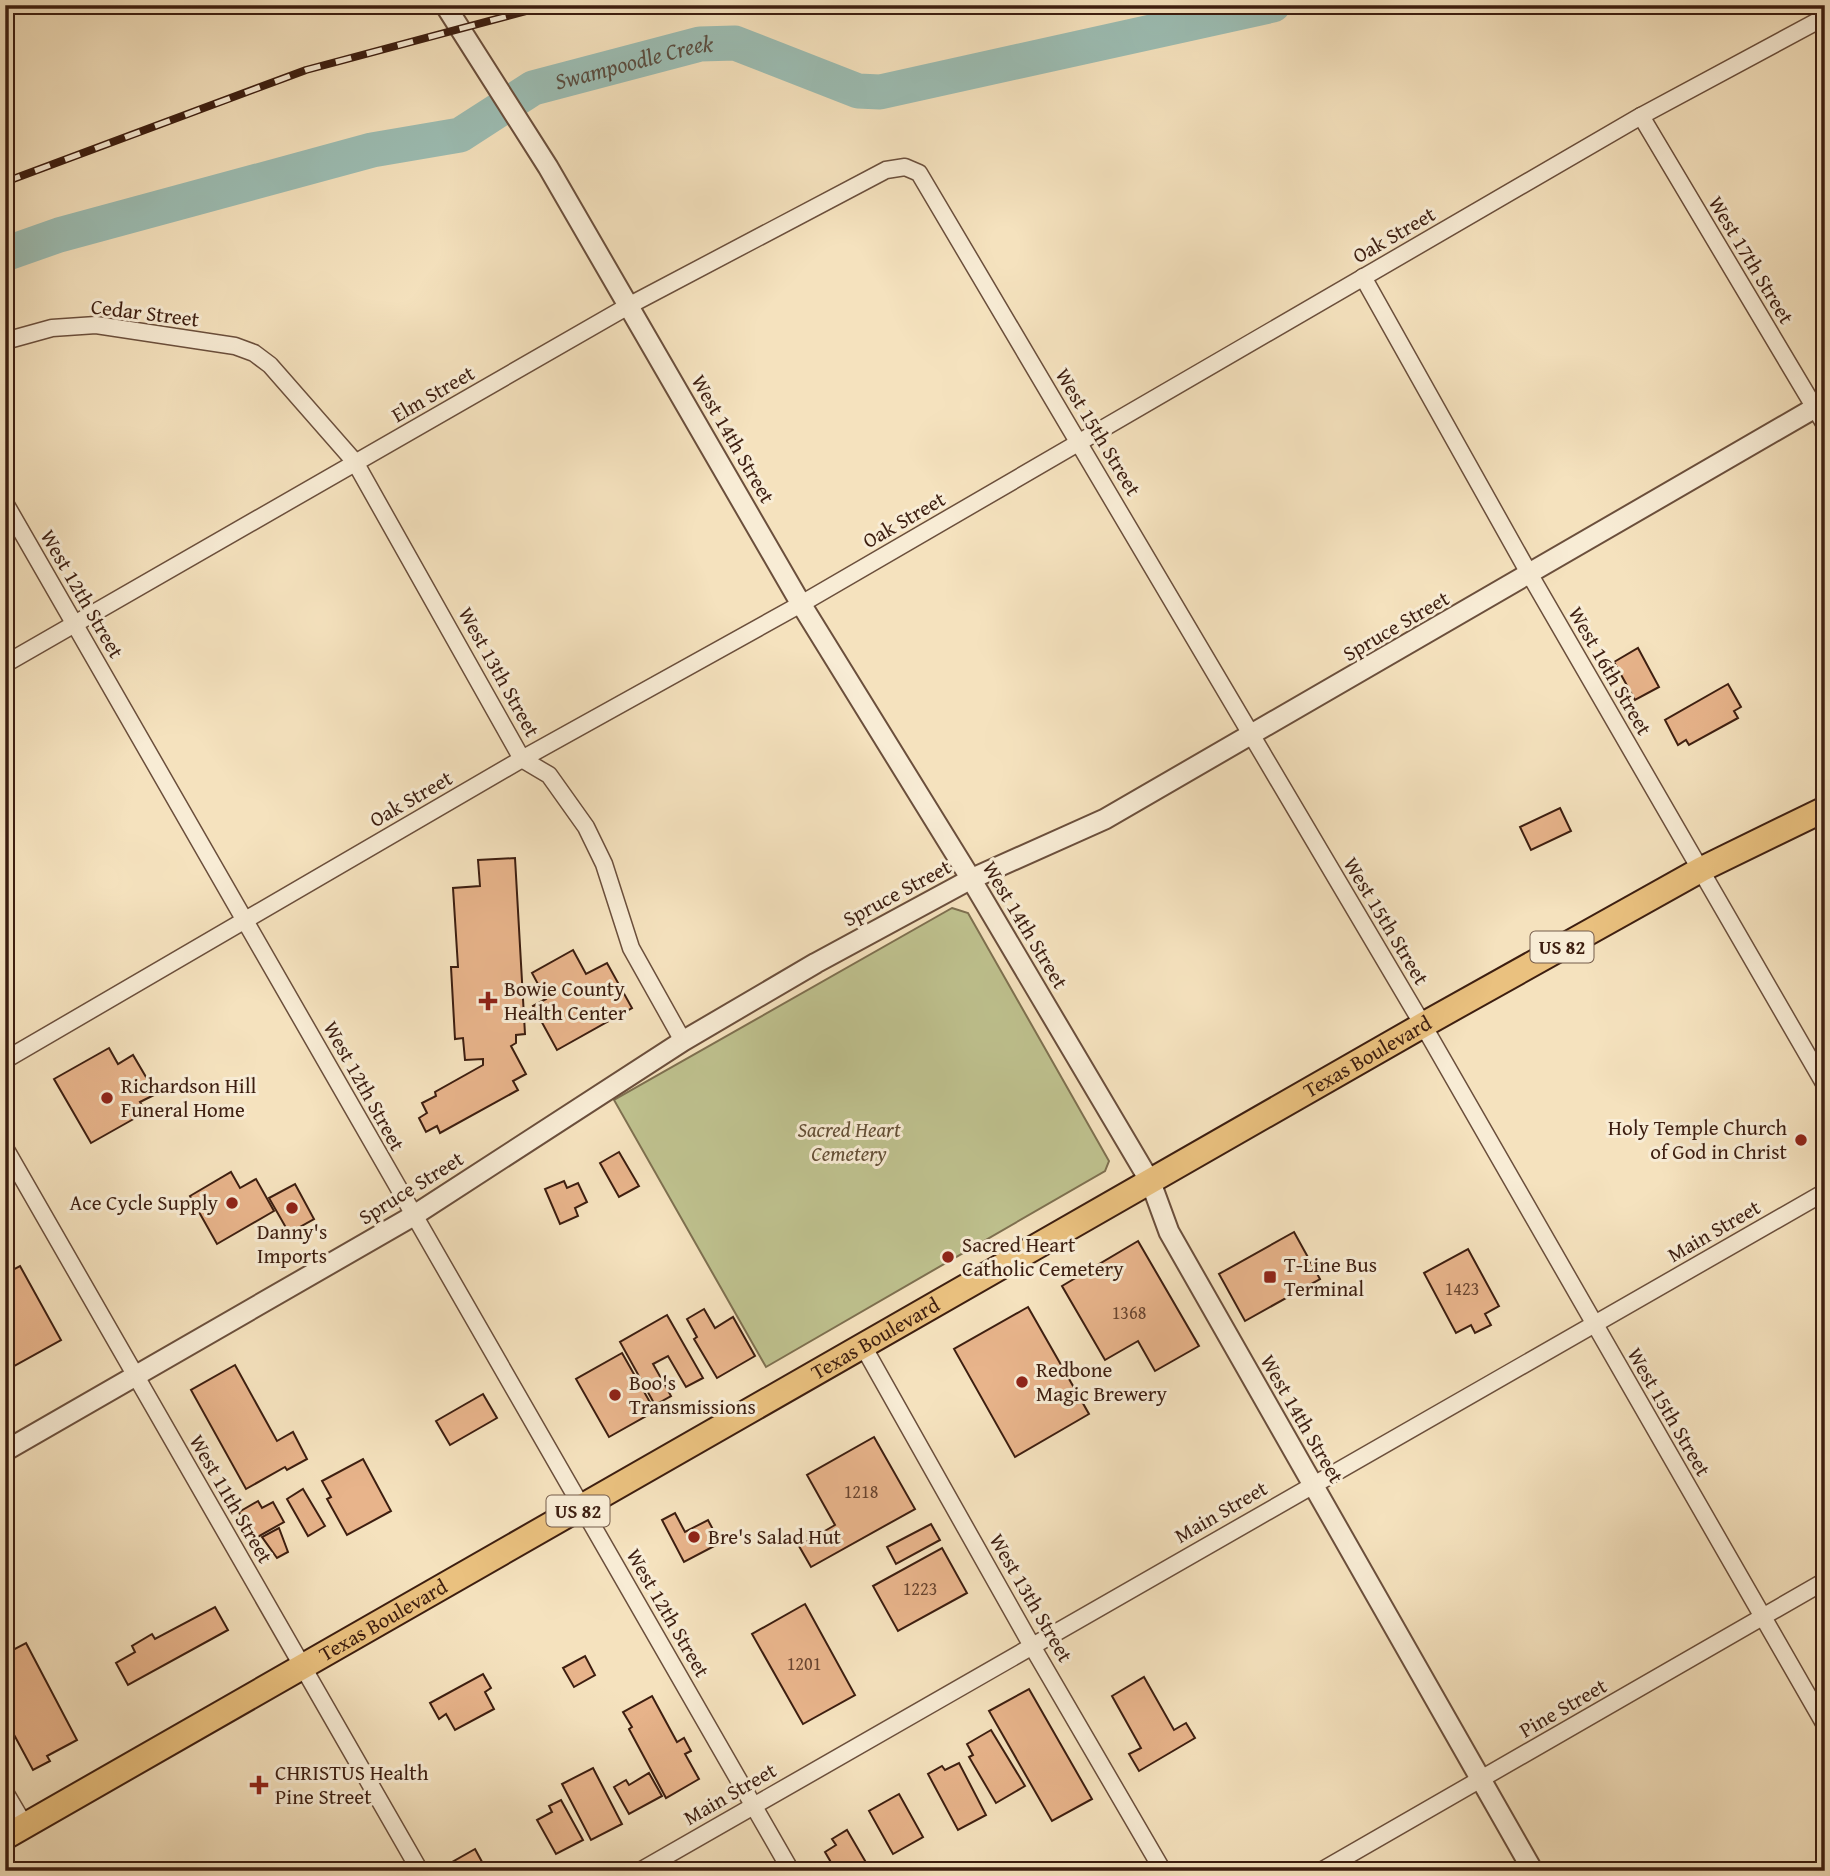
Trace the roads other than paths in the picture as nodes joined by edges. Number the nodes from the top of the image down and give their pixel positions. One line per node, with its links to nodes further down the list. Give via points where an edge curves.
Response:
1 (449, 11): 6 (street, West 14th Street)
2 (1825, 17): 3 (street, Oak Street)
3 (1642, 116): 5 (street, Oak Street); 9 (street, West 17th Street)
4 (887, 170): 6 (street, Elm Street); 10 (street, West 15th Street, via 905,167 919,173)
5 (1363, 276): 10 (street, Oak Street); 13 (street, West 16th Street)
6 (629, 305): 11 (street, Elm Street); 14 (street, West 14th Street)
7 (5, 341): 8 (street, Cedar Street, via 52,328 96,326 235,346 254,353)
8 (273, 371): 11 (street, West 13th Street)
9 (1821, 411): 13 (street, Spruce Street)
10 (1079, 441): 14 (street, Oak Street); 17 (street, West 15th Street)
11 (355, 462): 15 (street, Elm Street); 18 (street, West 13th Street)
12 (5, 503): 15 (street, West 12th Street)
13 (1530, 575): 17 (street, Spruce Street); 20 (street, West 16th Street)
14 (802, 604): 18 (street, Oak Street); 21 (street, West 14th Street)
15 (74, 624): 16 (street, Elm Street); 22 (street, West 12th Street)
16 (5, 664)
17 (1252, 735): 21 (street, Spruce Street, via 1073,835); 23 (street, West 15th Street)
18 (522, 759): 22 (street, Oak Street); 24 (street, West 13th Street, via 549,775 586,827 604,864 631,948)
19 (1825, 809): 20 (main road, Texas Boulevard / US 82)
20 (1702, 869): 23 (main road, Texas Boulevard / US 82); 26 (street, West 16th Street)
21 (971, 879): 24 (street, Spruce Street); 28 (street, West 14th Street)
22 (246, 919): 25 (street, Oak Street); 30 (street, West 12th Street)
23 (1423, 1025): 28 (main road, Texas Boulevard / US 82); 31 (street, West 15th Street)
24 (683, 1041): 30 (street, Spruce Street)
25 (5, 1060)
26 (1825, 1085)
27 (5, 1148): 33 (street, West 11th Street)
28 (1151, 1183): 32 (main road, Texas Boulevard / US 82); 35 (street, West 14th Street, via 1170,1233)
29 (1825, 1192): 31 (street, Main Street)
30 (413, 1216): 33 (street, Spruce Street); 36 (street, West 12th Street)
31 (1593, 1325): 35 (street, Main Street); 38 (street, West 15th Street)
32 (863, 1346): 36 (main road, Texas Boulevard / US 82); 39 (street, West 13th Street)
33 (135, 1377): 34 (street, Spruce Street); 40 (street, West 11th Street)
34 (5, 1451)
35 (1312, 1483): 39 (street, Main Street); 42 (street, West 14th Street)
36 (584, 1507): 40 (main road, Texas Boulevard / US 82); 44 (street, West 12th Street)
37 (1825, 1581): 38 (street, Pine Street)
38 (1764, 1616): 41 (street, West 15th Street); 42 (street, Pine Street)
39 (1032, 1646): 44 (street, Main Street); 49 (street, West 13th Street)
40 (305, 1667): 45 (main road, Texas Boulevard / US 82); 46 (street, West 11th Street)
41 (1825, 1725)
42 (1481, 1780): 50 (street, Pine Street); 51 (street, West 14th Street)
43 (5, 1792): 45 (street)
44 (752, 1805): 47 (street, Main Street); 48 (street, West 12th Street)
45 (15, 1832)
46 (420, 1871)
47 (640, 1871)
48 (790, 1871)
49 (1163, 1871)
50 (1321, 1871)
51 (1533, 1871)

